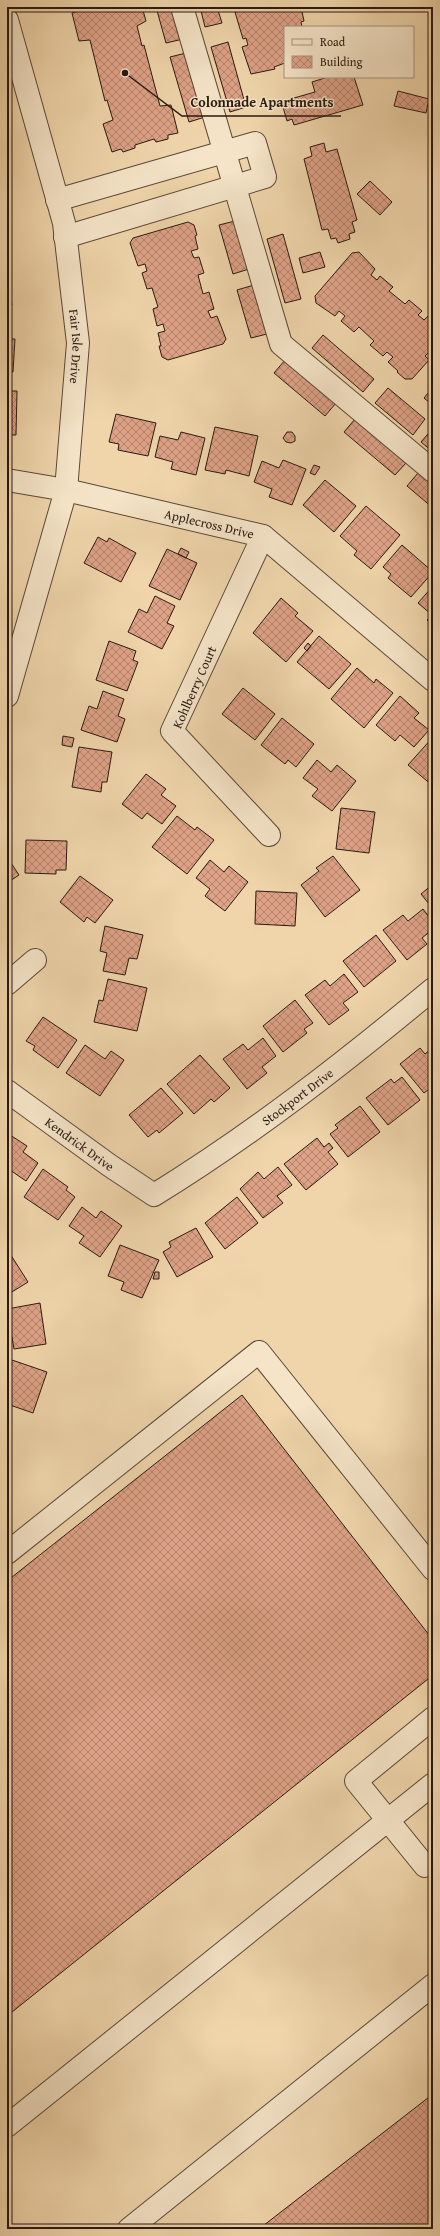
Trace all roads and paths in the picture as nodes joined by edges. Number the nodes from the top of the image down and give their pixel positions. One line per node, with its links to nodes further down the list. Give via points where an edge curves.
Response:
1 (182, 7): 3 (street)
2 (7, 20): 5 (street, Fair Isle Drive)
3 (224, 151): 4 (street); 4 (street, via 255,143 265,177); 5 (street)
4 (234, 186): 6 (street); 7 (street, via 281,344)
5 (57, 200): 6 (street, Fair Isle Drive)
6 (65, 237): 9 (street, Fair Isle Drive, via 78,343)
7 (433, 472)
8 (7, 480): 9 (street, Applecross Drive)
9 (66, 490): 10 (street, Applecross Drive); 12 (street, Fair Isle Drive)
10 (263, 536): 11 (street, Applecross Drive); 13 (street, Kohlberry Court, via 172,731)
11 (433, 680)
12 (7, 696)
13 (269, 835)
14 (35, 960): 15 (street)
15 (7, 984)
16 (433, 989): 18 (street, Stockport Drive, via 268,1120)
17 (7, 1091): 18 (street, Kendrick Drive)
18 (154, 1195)
19 (7, 1553): 20 (street, via 259,1352)
20 (433, 1569)
21 (433, 1718): 23 (street, via 356,1781)
22 (433, 1784): 23 (street)
23 (388, 1820): 24 (street); 26 (street)
24 (425, 1866)
25 (433, 1985): 27 (street)
26 (7, 2126)
27 (129, 2229)

